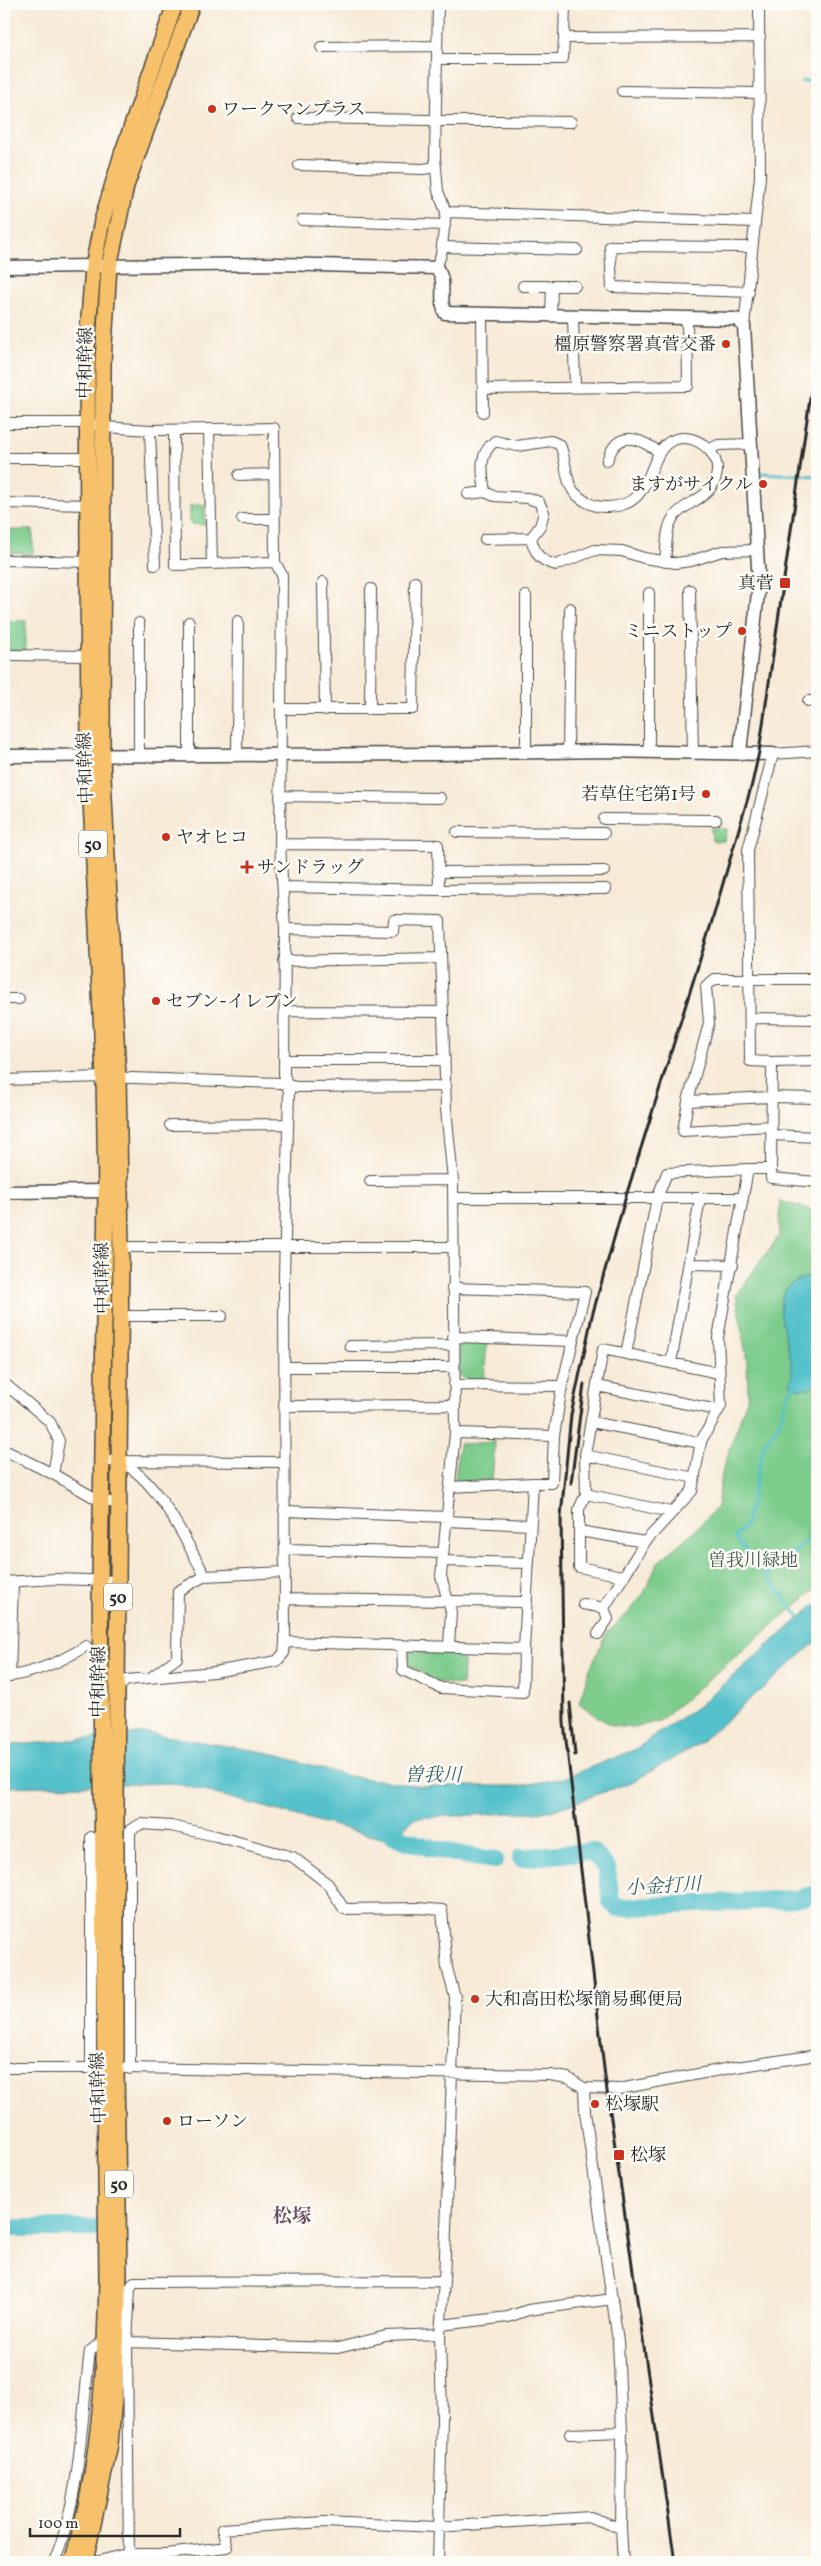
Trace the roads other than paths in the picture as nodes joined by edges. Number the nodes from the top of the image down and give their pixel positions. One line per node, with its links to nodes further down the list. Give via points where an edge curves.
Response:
1 (176, 4): 25 (main road, 中和幹線 / 50, via 122,154)
2 (192, 4): 26 (main road, 中和幹線 / 50, via 126,186)
3 (438, 4): 8 (street)
4 (565, 4): 7 (street)
5 (759, 4): 6 (street)
6 (760, 37): 7 (street); 12 (street)
7 (564, 38): 10 (street, via 563,59)
8 (437, 46): 9 (street); 10 (street)
9 (321, 47)
10 (437, 59): 14 (street)
11 (622, 91): 12 (street)
12 (759, 93): 20 (street, via 760,177)
13 (298, 118): 14 (street)
14 (437, 119): 15 (street); 17 (street)
15 (571, 122)
16 (299, 165): 17 (street, via 423,170)
17 (436, 167): 18 (street, via 438,191)
18 (446, 212): 20 (street); 21 (street)
19 (302, 220): 21 (street)
20 (755, 222): 23 (street)
21 (445, 225): 22 (street)
22 (442, 247): 24 (street); 28 (street)
23 (752, 247): 32 (street); 32 (street, via 610,246 612,287)
24 (577, 250)
25 (92, 267): 26 (street); 27 (street); 41 (main road, 中和幹線 / 50, via 86,384)
26 (109, 267): 28 (street, via 277,264); 43 (main road, 中和幹線 / 50, via 102,361)
27 (4, 268)
28 (436, 268): 33 (street, via 442,277 445,313)
29 (523, 286): 30 (street)
30 (552, 286): 31 (street); 34 (street)
31 (575, 286)
32 (749, 292): 37 (street)
33 (482, 314): 34 (street); 39 (street)
34 (550, 316): 35 (street)
35 (573, 316): 36 (street); 38 (street)
36 (687, 319): 37 (street, via 736,319); 38 (street, via 688,386)
37 (744, 326): 47 (street)
38 (575, 387): 39 (street)
39 (483, 389): 40 (street)
40 (482, 412)
41 (88, 422): 42 (street); 43 (street); 51 (main road, 中和幹線 / 50)
42 (4, 423)
43 (104, 427): 45 (street); 97 (main road, 中和幹線 / 50)
44 (209, 429): 46 (street); 53 (street, via 274,428); 68 (street)
45 (150, 430): 46 (street); 69 (street)
46 (174, 430): 68 (street, via 175,565)
47 (750, 444): 48 (street, via 718,445); 63 (street)
48 (710, 449): 49 (street, via 700,442 683,438 671,442); 67 (street, via 716,466 715,481 707,493 678,511 672,519)
49 (659, 452): 52 (street, via 640,441 627,439 616,444); 55 (street, via 640,494 630,503 614,508 598,507 573,491 560,445 551,441 516,446 495,441 482,456)
50 (4, 458): 51 (street)
51 (88, 458): 58 (main road, 中和幹線 / 50)
52 (607, 461)
53 (274, 474): 54 (street); 60 (street)
54 (239, 476)
55 (485, 492): 56 (street); 61 (street, via 538,502 544,513)
56 (468, 494)
57 (4, 503): 58 (street)
58 (88, 505): 65 (main road, 中和幹線 / 50)
59 (242, 519): 60 (street)
60 (274, 519): 66 (street)
61 (531, 538): 62 (street); 67 (street, via 540,559 556,565 595,550 622,551)
62 (485, 539)
63 (757, 550): 67 (street, via 722,551 692,561); 89 (street, via 759,584)
64 (4, 560): 65 (street)
65 (90, 562): 81 (main road, 中和幹線 / 50)
66 (275, 562): 68 (street); 82 (street, via 282,575)
67 (666, 562)
68 (212, 564)
69 (155, 565)
70 (323, 582): 83 (street)
71 (415, 582): 84 (street, via 413,709)
72 (371, 589): 84 (street)
73 (690, 590): 93 (street)
74 (649, 593): 88 (street)
75 (526, 596): 86 (street)
76 (570, 608): 87 (street)
77 (238, 621): 92 (street)
78 (189, 622): 91 (street)
79 (139, 623): 95 (street)
80 (4, 655): 81 (street)
81 (90, 656): 97 (main road, 中和幹線 / 50)
82 (282, 709): 83 (street); 90 (street)
83 (325, 710): 84 (street)
84 (370, 710)
85 (817, 751): 94 (street)
86 (526, 752): 87 (street); 90 (street)
87 (568, 752): 88 (street)
88 (650, 752): 93 (street)
89 (740, 752): 93 (street); 94 (street)
90 (280, 753): 92 (street); 98 (street)
91 (189, 754): 92 (street); 95 (street)
92 (237, 754)
93 (693, 754)
94 (773, 754): 114 (street, via 748,850)
95 (139, 755): 97 (street)
96 (4, 756): 97 (street)
97 (96, 756): 125 (main road, 中和幹線 / 50)
98 (280, 796): 99 (street); 104 (street)
99 (440, 798)
100 (604, 819): 101 (street)
101 (716, 820)
102 (456, 832): 103 (street)
103 (604, 833)
104 (280, 844): 106 (street, via 438,845); 107 (street)
105 (604, 871): 106 (street)
106 (438, 872): 109 (street)
107 (284, 887): 109 (street); 110 (street)
108 (606, 889): 109 (street)
109 (438, 890)
110 (285, 929): 111 (street, via 393,931 394,920 440,921); 112 (street)
111 (440, 958): 112 (street); 118 (street)
112 (284, 961): 117 (street)
113 (817, 979): 114 (street)
114 (750, 980): 119 (street); 131 (street, via 715,979 706,986 709,1023)
115 (4, 999): 116 (street)
116 (19, 999)
117 (284, 1012): 118 (street); 121 (street)
118 (443, 1012): 122 (street)
119 (750, 1018): 120 (street); 124 (street, via 750,1061)
120 (817, 1019)
121 (284, 1060): 122 (street); 127 (street)
122 (445, 1060): 128 (street)
123 (817, 1061): 124 (street)
124 (772, 1062): 129 (street)
125 (111, 1077): 126 (street); 127 (street); 141 (main road, 中和幹線 / 50); 148 (main road, 中和幹線 / 50)
126 (4, 1080)
127 (287, 1085): 128 (street); 132 (street)
128 (446, 1086): 138 (street)
129 (771, 1097): 130 (street); 131 (street); 134 (street)
130 (817, 1098)
131 (688, 1101): 134 (street, via 684,1131)
132 (288, 1124): 133 (street); 147 (street)
133 (170, 1125)
134 (772, 1131): 135 (street); 137 (street)
135 (817, 1137)
136 (748, 1169): 137 (street); 144 (street, via 668,1172); 145 (street)
137 (771, 1169): 140 (street, via 771,1178)
138 (452, 1180): 139 (street); 143 (street)
139 (370, 1181)
140 (817, 1182)
141 (106, 1191): 142 (street); 176 (main road, 中和幹線 / 50)
142 (4, 1192)
143 (453, 1198): 144 (street); 149 (street)
144 (657, 1198): 146 (street); 158 (street)
145 (744, 1198): 146 (street); 151 (street)
146 (700, 1199): 150 (street)
147 (285, 1246): 148 (street); 149 (street); 161 (street)
148 (121, 1247): 153 (main road, 中和幹線 / 50)
149 (452, 1247): 152 (street)
150 (690, 1264): 151 (street); 159 (street)
151 (733, 1264): 162 (street, via 718,1338)
152 (452, 1288): 155 (street); 156 (street, via 585,1292)
153 (121, 1316): 154 (street); 177 (main road, 中和幹線 / 50)
154 (222, 1316)
155 (453, 1341): 156 (street); 157 (street); 160 (street)
156 (573, 1341): 165 (street)
157 (350, 1346)
158 (626, 1354): 159 (street); 166 (street, via 603,1349)
159 (671, 1363): 162 (street)
160 (453, 1366): 161 (street); 164 (street)
161 (285, 1367): 168 (street)
162 (720, 1373): 169 (street, via 721,1406)
163 (4, 1383): 179 (street, via 50,1422 59,1441)
164 (454, 1385): 165 (street); 167 (street)
165 (562, 1386): 172 (street)
166 (597, 1386): 169 (street); 170 (street)
167 (454, 1405): 168 (street); 171 (street)
168 (284, 1406): 178 (street)
169 (718, 1410): 173 (street)
170 (591, 1422): 173 (street); 175 (street)
171 (455, 1433): 172 (street); 182 (street)
172 (554, 1436): 181 (street, via 552,1483)
173 (701, 1442): 180 (street)
174 (4, 1450): 179 (street)
175 (585, 1455): 180 (street); 183 (street)
176 (104, 1461): 177 (street); 184 (main road, 中和幹線 / 50)
177 (120, 1462): 178 (street); 185 (main road, 中和幹線 / 50); 196 (street, via 133,1468 169,1510)
178 (284, 1462): 186 (street)
179 (53, 1474): 184 (street)
180 (695, 1478): 187 (street, via 692,1491)
181 (532, 1483): 182 (street); 189 (street)
182 (450, 1487): 188 (street)
183 (586, 1494): 187 (street); 190 (street, via 579,1509)
184 (102, 1502): 185 (street); 198 (main road, 中和幹線 / 50)
185 (119, 1502): 199 (main road, 中和幹線 / 50)
186 (284, 1511): 188 (street); 192 (street)
187 (672, 1512): 191 (street)
188 (447, 1519): 189 (street); 193 (street)
189 (530, 1525): 194 (street)
190 (579, 1531): 191 (street); 197 (street, via 579,1568)
191 (645, 1542): 197 (street)
192 (285, 1549): 193 (street); 195 (street)
193 (443, 1557): 194 (street); 202 (street, via 441,1576)
194 (529, 1564): 203 (street)
195 (285, 1572): 196 (street); 201 (street)
196 (205, 1576): 213 (street, via 178,1591 177,1658)
197 (622, 1576): 205 (street)
198 (100, 1580): 199 (street); 200 (street); 215 (main road, 中和幹線 / 50, via 101,1698)
199 (118, 1580): 214 (main road, 中和幹線 / 50)
200 (9, 1582): 212 (street)
201 (286, 1599): 202 (street); 207 (street)
202 (448, 1600): 203 (street); 210 (street, via 451,1612)
203 (527, 1602): 211 (street)
204 (583, 1604): 205 (street)
205 (604, 1608): 206 (street, via 608,1619)
206 (598, 1634)
207 (285, 1642): 208 (street); 213 (street, via 284,1653 277,1661)
208 (402, 1645): 210 (street); 211 (street, via 403,1670 441,1688 522,1692)
209 (86, 1646): 212 (street, via 65,1659 26,1674)
210 (449, 1646): 211 (street)
211 (524, 1649)
212 (7, 1677)
213 (149, 1679): 214 (street, via 127,1680)
214 (117, 1690): 215 (main road, 中和幹線 / 50)
215 (109, 1803): 219 (main road, 中和幹線 / 50)
216 (90, 1838): 219 (street)
217 (817, 2056): 221 (street, via 619,2089)
218 (4, 2068): 219 (street)
219 (110, 2068): 220 (street); 220 (street, via 130,1830 141,1824 171,1826 293,1857 328,1884 344,1909 442,1910 446,1968 455,1997); 222 (main road, 中和幹線 / 50); 227 (main road, 中和幹線 / 50, via 107,2216)
220 (451, 2074): 221 (street, via 550,2075 568,2078); 223 (street)
221 (584, 2088): 225 (street)
222 (119, 2273): 224 (street); 227 (main road, 中和幹線 / 50)
223 (444, 2281): 224 (street); 226 (street)
224 (134, 2282): 227 (street)
225 (613, 2299): 226 (street, via 528,2310); 228 (street)
226 (440, 2330): 227 (street, via 386,2336 338,2348); 230 (street, via 442,2419)
227 (117, 2339): 232 (street); 233 (street, via 90,2351 81,2441 67,2522); 234 (main road, 中和幹線 / 50); 235 (main road, 中和幹線 / 50, via 110,2444)
228 (622, 2432): 229 (street); 231 (street)
229 (570, 2434)
230 (437, 2526): 231 (street, via 590,2517); 232 (street, via 324,2522 222,2529 227,2548); 237 (street)
231 (621, 2528): 238 (street)
232 (128, 2558): 236 (street)
233 (54, 2562)
234 (72, 2562)
235 (85, 2562)
236 (95, 2562)
237 (438, 2562)
238 (623, 2562)

